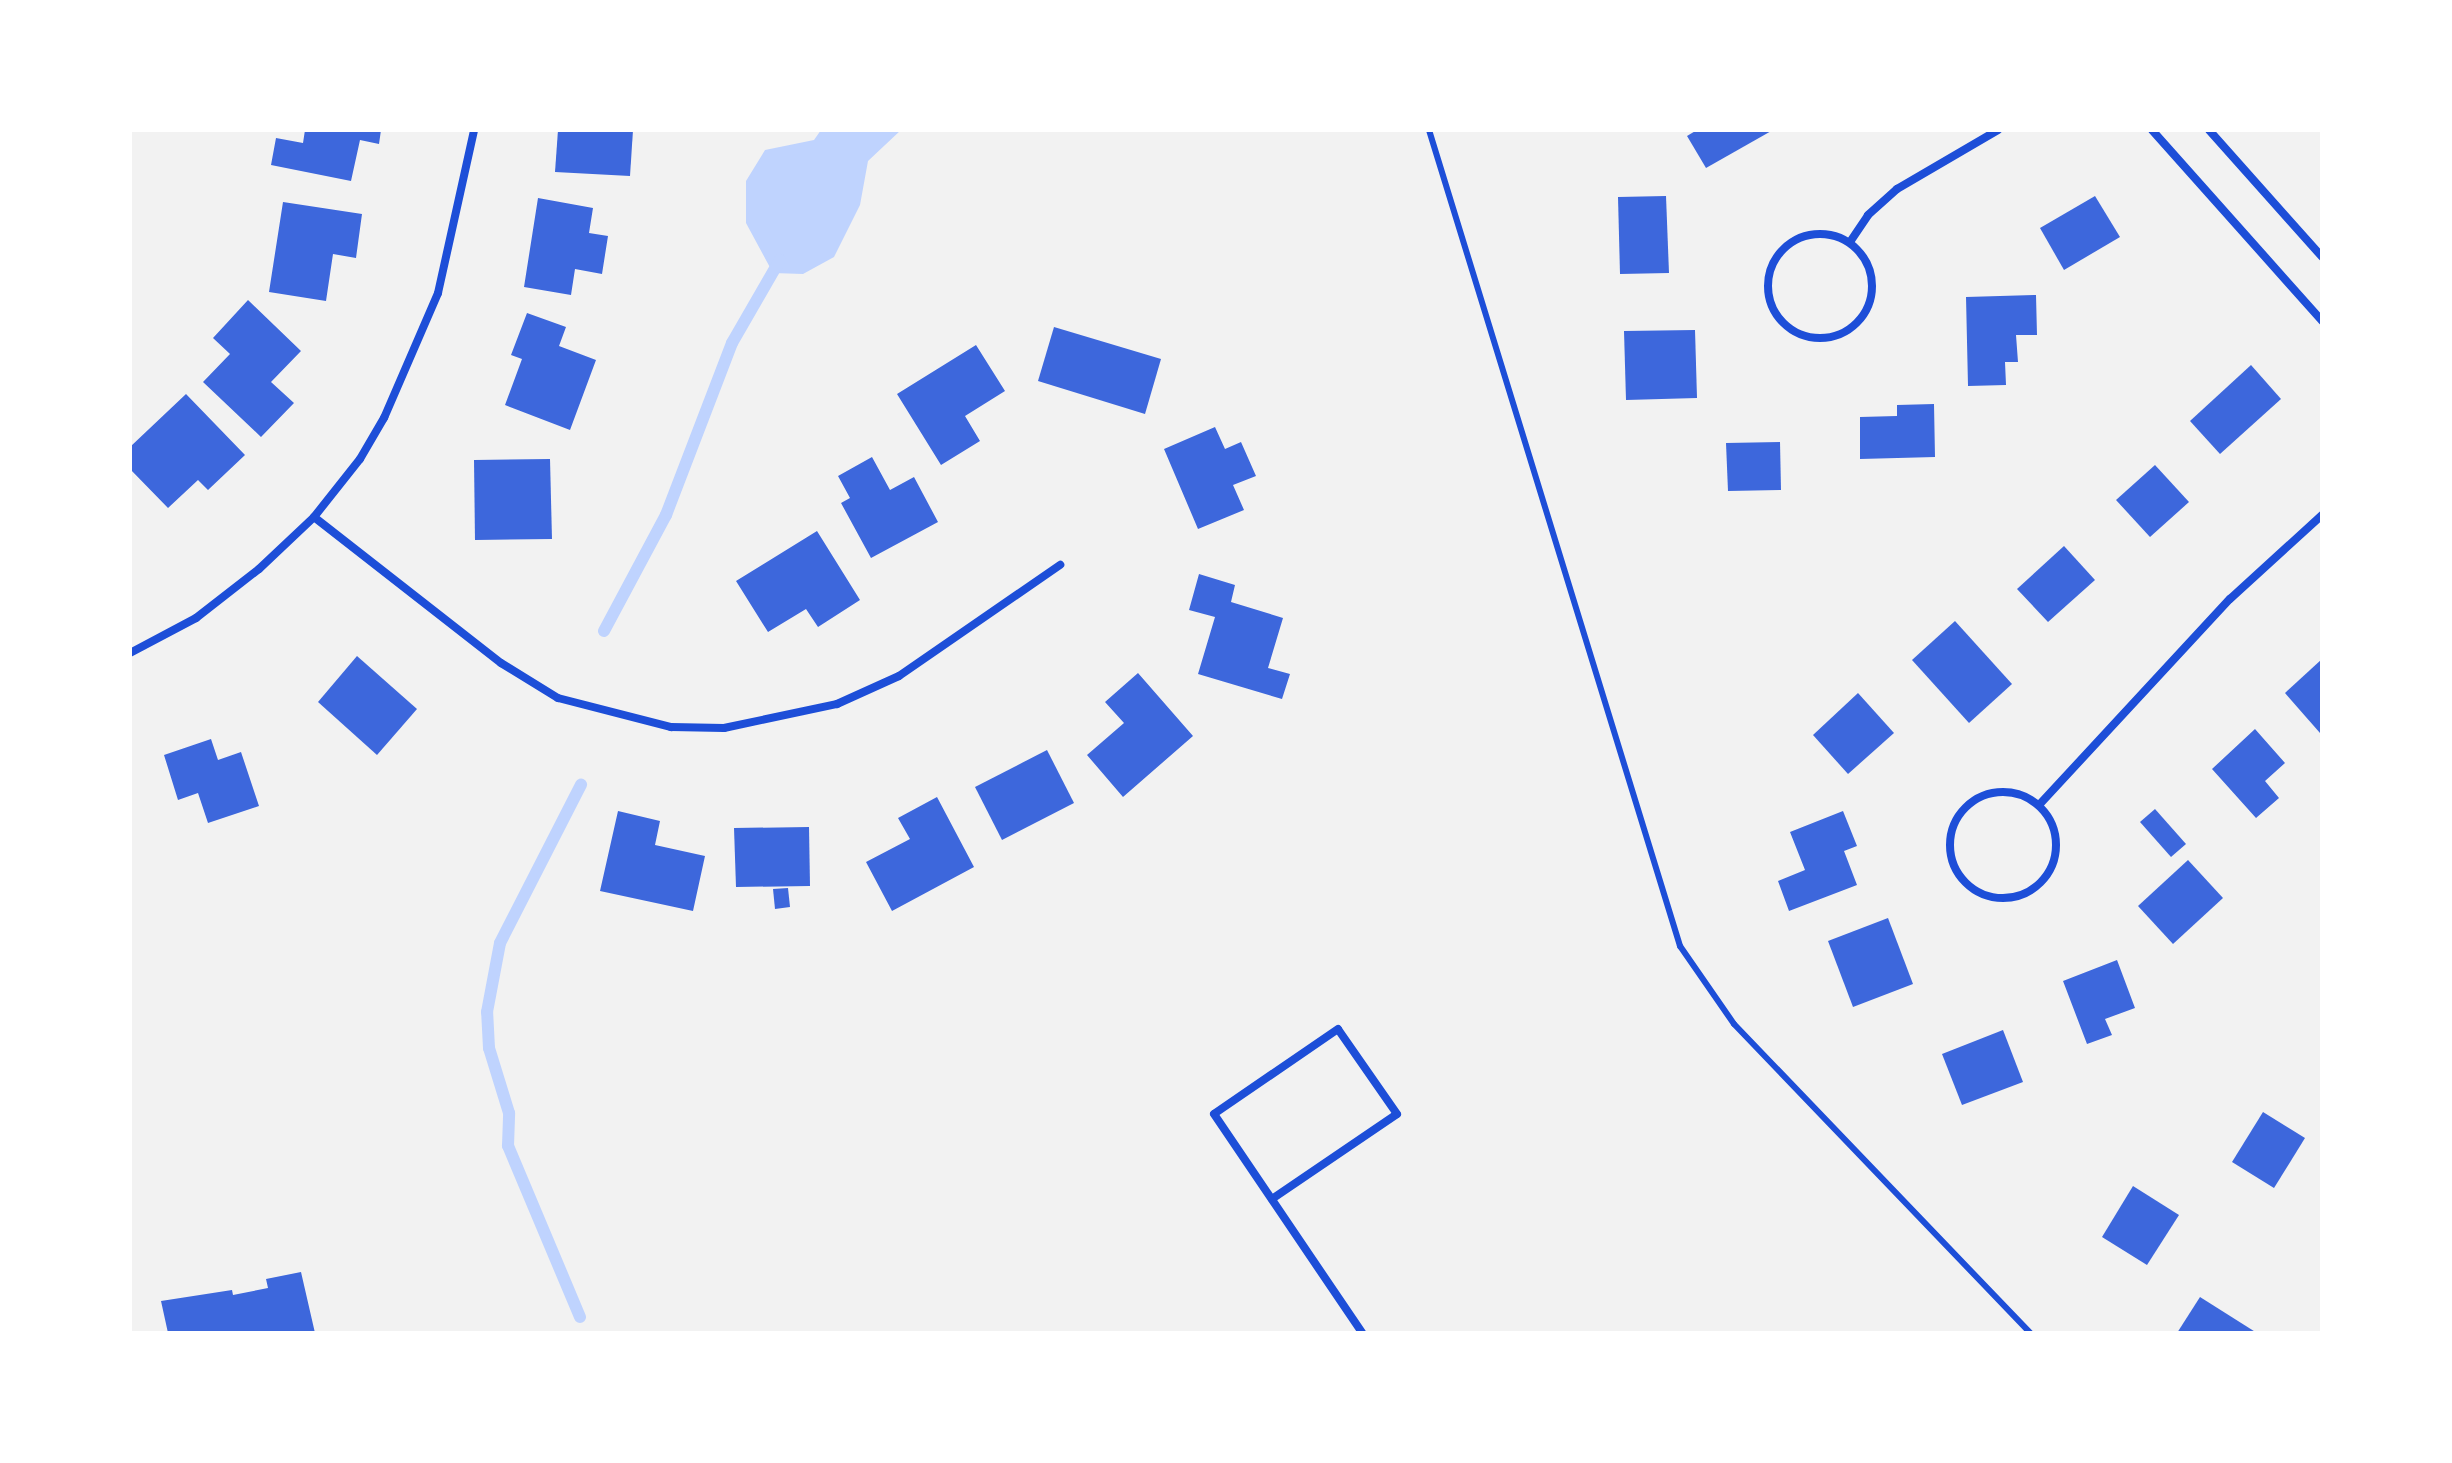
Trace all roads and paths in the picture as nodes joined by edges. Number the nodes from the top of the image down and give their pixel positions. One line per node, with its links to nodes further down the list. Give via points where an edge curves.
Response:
1 (474, 130): 10 (street, via 438,293 410,364 360,459)
2 (1429, 130): 16 (lane, via 1680,946 1734,1024)
3 (1998, 130): 6 (street, via 1897,189 1868,215)
4 (2152, 130): 8 (street)
5 (2209, 130): 7 (street)
6 (1850, 242): 6 (street, via 1829,233 1801,236 1776,255 1767,280 1770,303 1786,326 1811,338 1836,336 1858,323 1870,302 1872,277 1866,259)
7 (2322, 257)
8 (2322, 321)
9 (2322, 515): 13 (street, via 2169,661)
10 (314, 517): 11 (street, via 501,663 558,698 615,717 671,727 724,728 837,704 899,676); 12 (street, via 196,618)
11 (1060, 565)
12 (130, 653)
13 (2039, 805): 13 (street, via 2014,792 1992,793 1970,803 1955,821 1950,847 1955,868 1967,885 1989,896 2011,898 2035,888 2052,869 2057,847 2052,823)
14 (1272, 1199): 14 (street, via 1214,1114 1338,1029 1397,1114); 15 (street)
15 (1362, 1333)
16 (2030, 1333)

